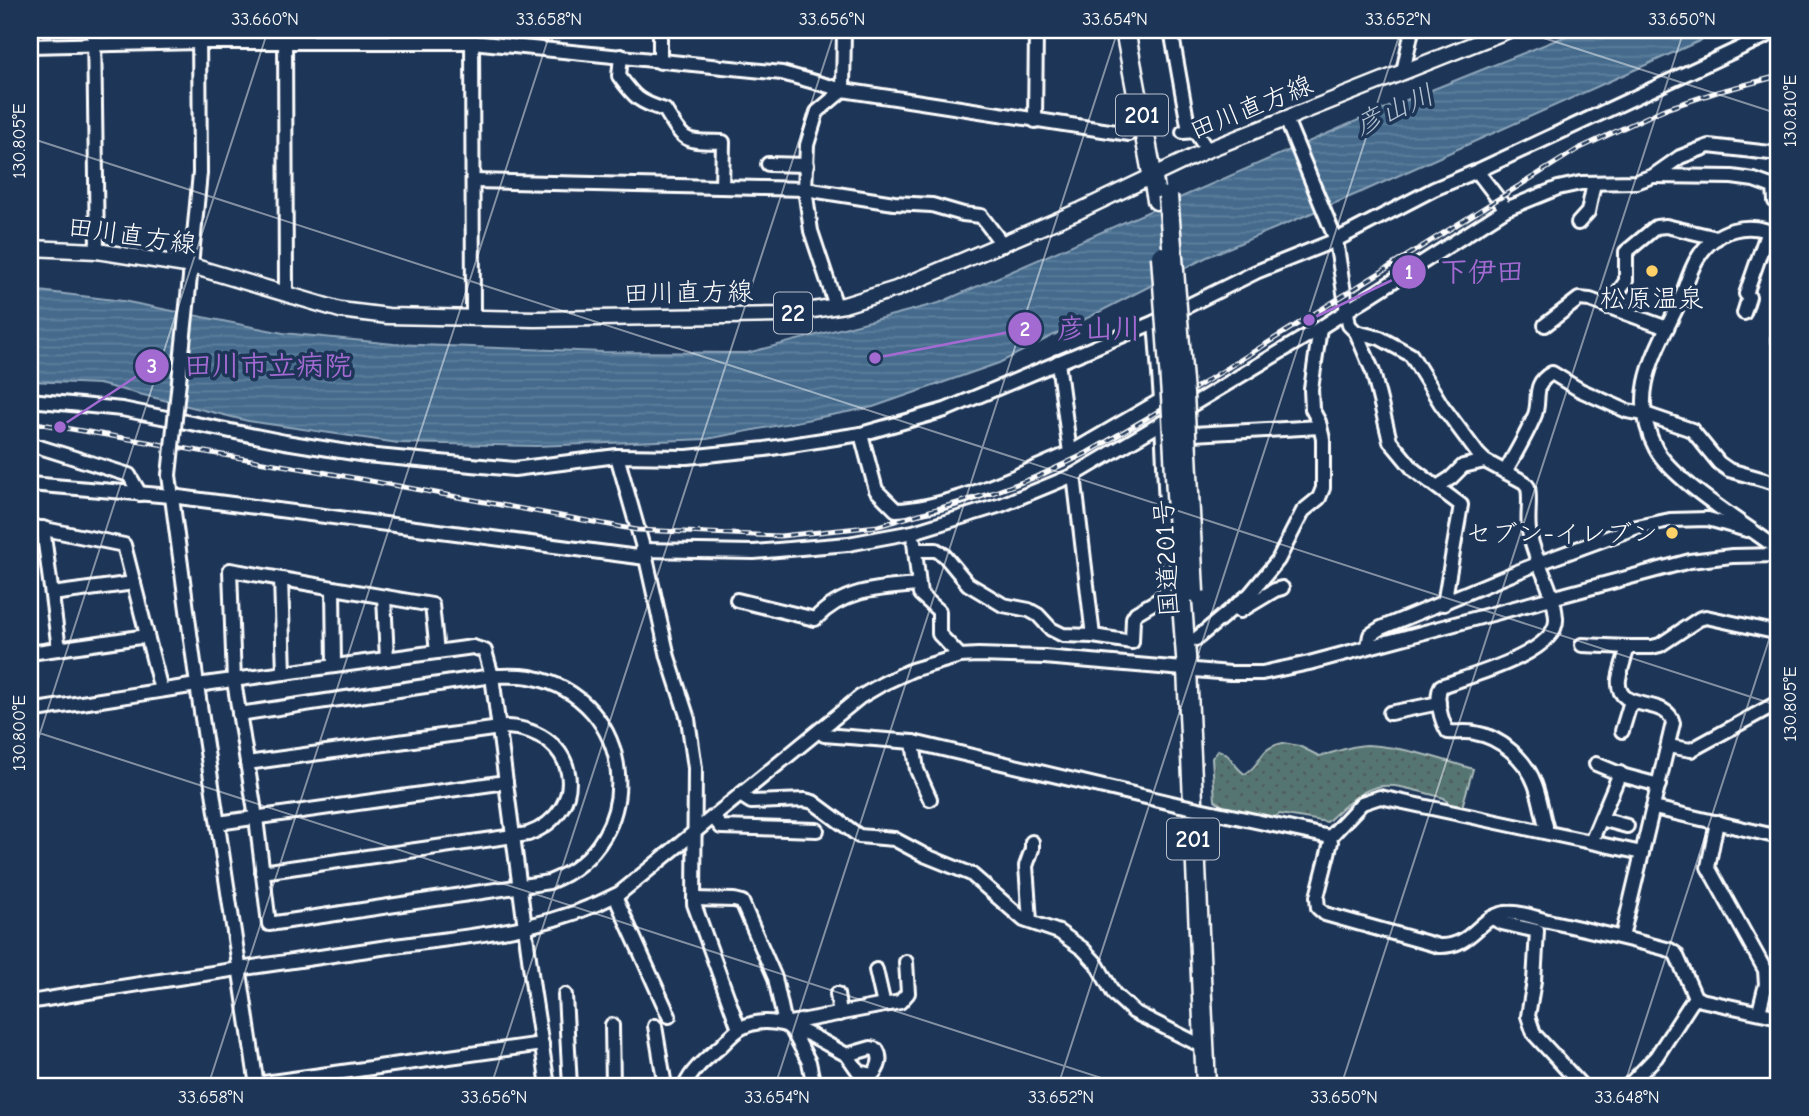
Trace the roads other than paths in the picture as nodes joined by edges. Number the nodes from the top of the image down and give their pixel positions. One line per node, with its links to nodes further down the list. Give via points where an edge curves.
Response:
1 (94, 30): 15 (street)
2 (660, 30): 17 (street)
3 (844, 30): 19 (street)
4 (1036, 30): 20 (street)
5 (1125, 30): 28 (highway, 国道201号 / 201)
6 (1137, 30): 28 (highway, 国道201号 / 201)
7 (1171, 30): 23 (street, via 1186,131 1195,131)
8 (1412, 30): 18 (street)
9 (1509, 30): 18 (main road, 田川直方線 / 22)
10 (1779, 30): 27 (street)
11 (199, 36): 12 (street); 15 (street); 44 (street, via 200,173)
12 (285, 36): 13 (street); 45 (street)
13 (472, 36): 16 (street); 30 (street)
14 (30, 46): 15 (street)
15 (94, 46): 43 (street)
16 (621, 56): 17 (street); 32 (street, via 619,76 643,104 665,110 687,141 723,142)
17 (660, 62): 19 (street, via 782,73)
18 (1403, 72): 21 (main road, 田川直方線 / 22)
19 (843, 90): 20 (street); 26 (street, via 817,112 807,145)
20 (1035, 121): 22 (street)
21 (1288, 124): 23 (main road, 田川直方線 / 22); 39 (street)
22 (1129, 134)
23 (1207, 150): 28 (main road, 田川直方線 / 22)
24 (1779, 154): 29 (street, via 1709,146 1680,157)
25 (768, 164): 26 (street)
26 (807, 165): 34 (street)
27 (1478, 171): 36 (street); 39 (street)
28 (1158, 175): 41 (main road, 田川直方線 / 22); 88 (highway, 国道201号 / 201, bridge)
29 (1653, 176): 31 (street, via 1636,182); 33 (street, via 1732,177)
30 (473, 181): 32 (street); 50 (street)
31 (1594, 183): 36 (street, via 1558,188); 37 (street, via 1588,212)
32 (722, 187): 34 (street)
33 (1777, 188): 35 (street, via 1775,201)
34 (805, 189): 41 (street, via 981,216); 46 (street, via 811,231)
35 (1779, 202)
36 (1506, 209): 48 (street)
37 (1577, 223)
38 (1774, 233): 40 (street, via 1737,227); 49 (street, via 1746,294)
39 (1334, 235): 48 (street); 51 (street)
40 (1717, 238): 47 (street, via 1666,226 1656,228 1626,252 1626,281); 54 (street, via 1695,261)
41 (1003, 244): 46 (main road, 田川直方線 / 22, via 896,289)
42 (30, 248): 43 (main road, 田川直方線 / 22)
43 (97, 251): 44 (main road, 田川直方線 / 22)
44 (192, 266): 45 (main road, 田川直方線 / 22); 74 (street, bridge, via 169,475)
45 (286, 293): 50 (main road, 田川直方線 / 22, via 340,310)
46 (836, 306): 50 (main road, 田川直方線 / 22, via 782,315)
47 (1608, 307): 52 (street, via 1579,299); 54 (street)
48 (1345, 310): 53 (street); 55 (street)
49 (1744, 313)
50 (473, 317)
51 (1154, 322): 56 (street); 65 (street, via 1161,400)
52 (1545, 325)
53 (1320, 328): 58 (street); 61 (street, via 1311,389 1312,409)
54 (1667, 328): 59 (street, via 1648,368)
55 (1356, 332): 67 (street, via 1380,338 1411,355); 72 (street, via 1373,372 1390,441 1414,470)
56 (1058, 362): 62 (street, via 945,410); 65 (street)
57 (30, 400): 66 (street, via 122,409 366,455 514,469)
58 (1191, 405): 60 (street); 63 (street)
59 (1646, 414): 68 (street, via 1627,411 1557,375 1548,375 1536,395 1534,417); 71 (street, via 1692,430 1729,470); 78 (street, via 1657,452 1668,464)
60 (1162, 423): 69 (street); 97 (street, via 1170,588 1136,613 1132,642)
61 (1320, 427): 63 (street); 94 (street, via 1323,488 1318,498 1303,511 1278,560)
62 (861, 434): 65 (street, via 876,490 896,510 996,484); 66 (street, via 687,457)
63 (1192, 434): 75 (street)
64 (30, 444): 73 (street, via 129,475)
65 (1070, 453)
66 (617, 456): 81 (street)
67 (1485, 461): 68 (street); 72 (street, via 1463,466)
68 (1505, 472): 82 (street, via 1528,487 1529,534)
69 (1074, 475): 77 (street, via 1001,505); 97 (street)
70 (30, 484): 73 (street)
71 (1779, 484)
72 (1437, 486): 93 (street, via 1461,511)
73 (140, 494): 74 (street)
74 (171, 496): 81 (street); 112 (street)
75 (1197, 522)
76 (36, 527): 84 (street, via 124,545); 89 (street)
77 (913, 532): 79 (street); 81 (street, via 794,550)
78 (1755, 532): 80 (street); 82 (street, via 1708,519 1670,520 1637,527)
79 (915, 550): 85 (street); 97 (street, via 936,550 968,584 1003,605 1038,615 1063,635)
80 (1779, 552): 91 (street, via 1690,561)
81 (644, 554): 140 (street, via 688,719 695,768)
82 (1539, 563): 91 (street); 93 (street)
83 (281, 579): 86 (street); 109 (street); 111 (street, via 230,570)
84 (134, 583): 89 (street); 96 (street)
85 (918, 585): 92 (street, via 876,588 840,599 815,619); 105 (street, via 920,594 939,611 939,634)
86 (333, 588): 90 (street); 107 (street)
87 (1282, 588): 94 (street, via 1233,615)
88 (1188, 591): 98 (highway, 国道201号 / 201); 108 (highway, 国道201号 / 201)
89 (52, 594): 102 (street)
90 (384, 597): 103 (street, via 432,605); 106 (street)
91 (1553, 599): 100 (street); 116 (street, via 1557,621 1540,645 1520,658 1441,687)
92 (737, 600)
93 (1444, 604): 100 (street, via 1381,628 1370,635)
94 (1227, 613): 98 (street)
95 (1779, 633): 101 (street, via 1706,617 1660,645)
96 (147, 636): 102 (street); 113 (street)
97 (1093, 636)
98 (1196, 639): 108 (highway, 国道201号 / 201)
99 (1582, 645): 101 (street)
100 (1368, 646): 108 (street, via 1262,673)
101 (1628, 647): 114 (street, via 1619,679 1622,694)
102 (59, 649): 104 (street)
103 (437, 652): 106 (street); 110 (street, via 480,648)
104 (30, 653)
105 (960, 656): 108 (street, via 1010,655); 121 (street, via 884,683)
106 (387, 659): 107 (street)
107 (334, 666): 109 (street)
108 (1192, 670): 173 (highway, 国道201号 / 201); 183 (highway, 国道201号 / 201)
109 (284, 673): 111 (street)
110 (492, 676): 119 (street); 120 (street); 149 (street, via 529,677 572,694 606,732 617,762 617,806 602,841 565,876)
111 (233, 681): 112 (street); 119 (street)
112 (197, 685): 113 (street); 138 (street)
113 (161, 690): 117 (street)
114 (1631, 701): 122 (street); 124 (street, via 1668,712 1673,723)
115 (1779, 702): 124 (street, via 1691,750)
116 (1439, 703): 118 (street); 141 (street, via 1448,732 1497,740 1529,771)
117 (30, 711)
118 (1390, 713)
119 (239, 714): 125 (street)
120 (499, 726): 125 (street); 128 (street); 142 (street, via 531,730 549,740 559,749 568,772 565,800 550,822 541,830)
121 (820, 730): 123 (street, via 824,735); 130 (street)
122 (1622, 732)
123 (913, 742): 131 (street, via 917,770); 144 (street, bridge)
124 (1668, 746): 129 (street)
125 (247, 763): 135 (street)
126 (1596, 764): 127 (street)
127 (1620, 773): 129 (street); 136 (street)
128 (506, 782): 135 (street); 142 (street)
129 (1659, 785): 133 (street)
130 (740, 795): 132 (street, via 751,802 805,800); 134 (street)
131 (930, 799)
132 (821, 808): 134 (street, via 815,830 721,827); 153 (street, via 859,836 894,839 971,874)
133 (1654, 808): 137 (street); 147 (street)
134 (713, 817): 140 (street)
135 (256, 818): 138 (street); 148 (street)
136 (1601, 819): 139 (street); 146 (street)
137 (1717, 822): 143 (street); 164 (street, via 1708,867 1765,971)
138 (218, 823): 157 (street)
139 (1627, 826)
140 (695, 832): 150 (street); 151 (street)
141 (1545, 832): 144 (street, via 1380,797 1362,803); 146 (street)
142 (514, 836): 148 (street); 149 (street)
143 (1779, 836)
144 (1330, 837): 152 (street, via 1317,897 1318,908 1325,914 1439,946 1463,942)
145 (1031, 842): 153 (street, via 1026,866)
146 (1591, 842): 147 (street)
147 (1642, 853): 155 (street)
148 (262, 872): 149 (street, via 268,924)
149 (520, 885): 154 (street)
150 (615, 896): 154 (street, via 557,920); 166 (street)
151 (694, 899): 168 (street, via 742,902 775,978); 171 (street)
152 (1492, 918): 155 (street, via 1513,913); 184 (street, via 1537,932 1528,1016 1534,1034)
153 (1030, 921): 173 (street, via 1059,932 1083,949 1114,994 1134,1012)
154 (526, 927): 157 (street); 172 (street)
155 (1622, 937): 161 (street, via 1676,954)
156 (906, 962): 163 (street, via 906,998)
157 (240, 968): 162 (street); 175 (street)
158 (876, 970): 163 (street)
159 (837, 994): 165 (street)
160 (565, 995): 177 (street)
161 (1695, 997): 164 (street); 185 (street, via 1656,1058)
162 (30, 1002)
163 (884, 1005): 165 (street)
164 (1759, 1012): 167 (street)
165 (840, 1014): 168 (street)
166 (669, 1016)
167 (1779, 1017)
168 (785, 1024): 171 (street, via 755,1022); 174 (street); 181 (street, via 809,1062)
169 (612, 1025): 178 (street)
170 (655, 1026): 179 (street)
171 (739, 1029): 180 (street, via 698,1065)
172 (542, 1044): 175 (street); 176 (street)
173 (1203, 1047): 182 (highway, 国道201号 / 201)
174 (847, 1055)
175 (257, 1085)
176 (548, 1086)
177 (570, 1086)
178 (613, 1086)
179 (665, 1086)
180 (685, 1086)
181 (814, 1086)
182 (1206, 1086)
183 (1217, 1086)
184 (1582, 1086)
185 (1628, 1086)

